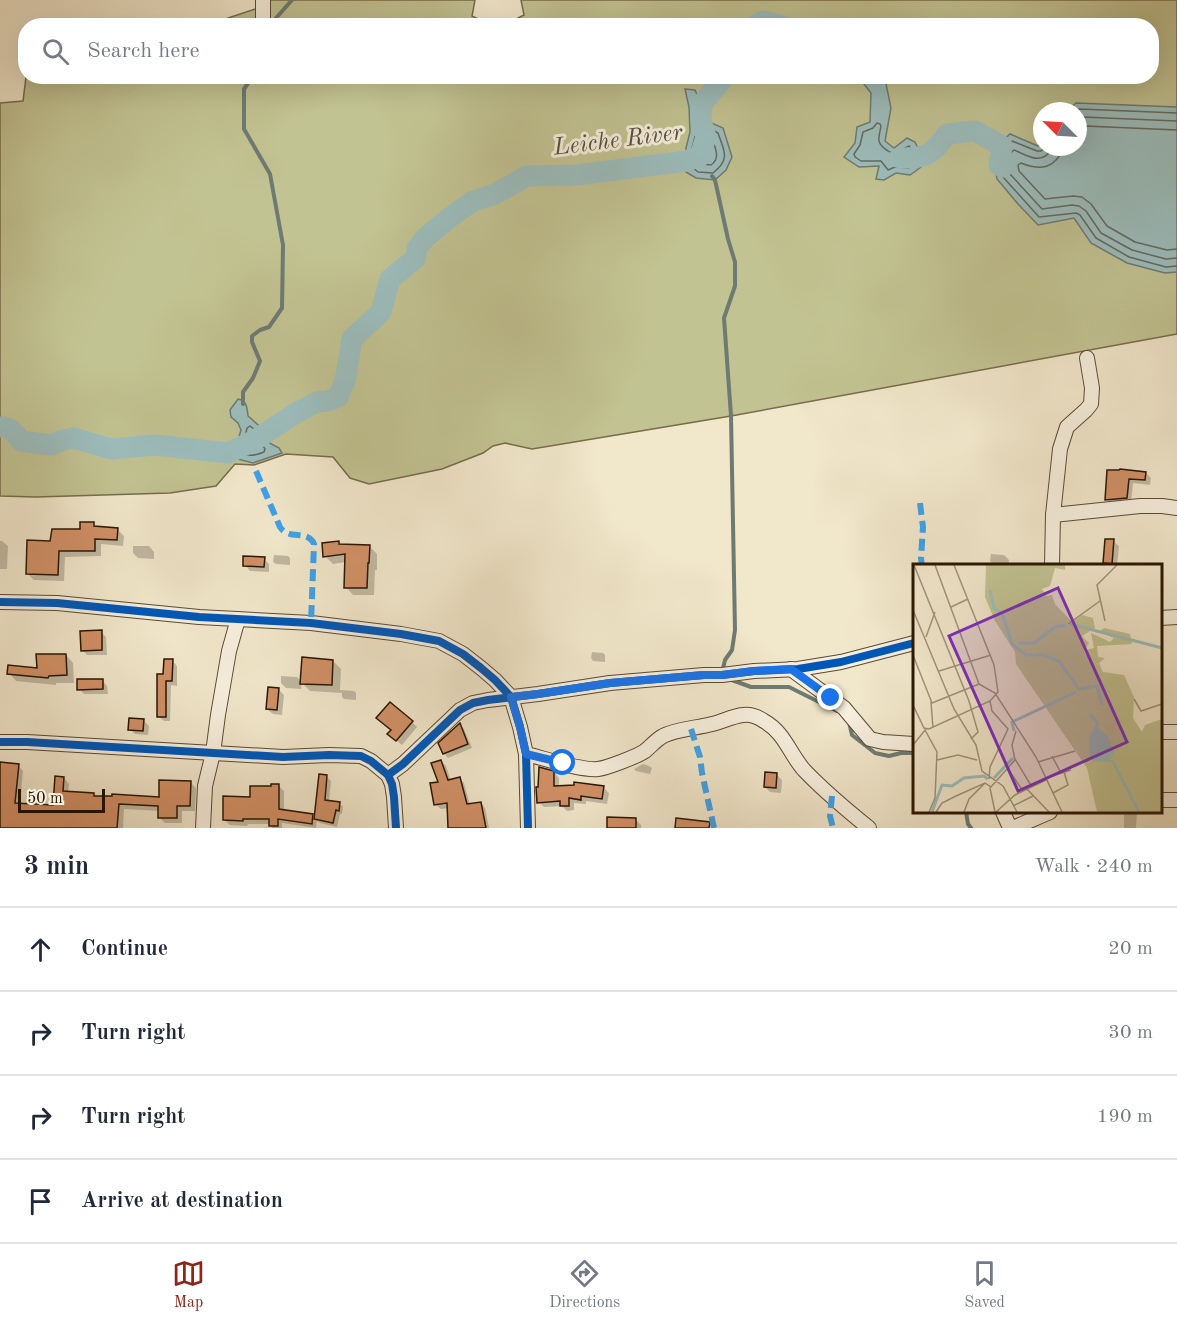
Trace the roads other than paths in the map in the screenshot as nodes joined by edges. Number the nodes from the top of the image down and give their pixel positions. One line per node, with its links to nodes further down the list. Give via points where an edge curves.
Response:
1 (263, 0): 2 (street)
2 (263, 18)
3 (1087, 358): 5 (street, via 1091,404 1064,434)
4 (1177, 508): 5 (street, via 1140,506)
5 (1053, 515): 6 (street)
6 (1052, 564)
7 (0, 602): 10 (street, via 57,603)
8 (1177, 615): 9 (street)
9 (1162, 618)
10 (238, 619): 13 (street, via 322,624 439,641 463,654); 16 (street)
11 (913, 644): 12 (street, via 841,662)
12 (791, 669): 13 (street, via 610,683); 15 (street, via 844,708 870,739)
13 (511, 697): 17 (street); 18 (street, via 473,703 460,710)
14 (0, 742): 16 (street)
15 (913, 744)
16 (213, 753): 18 (street, via 361,756); 21 (street, via 205,786)
17 (526, 754): 23 (street); 24 (street, via 598,769 644,752 663,736 743,715 756,716 775,728 805,771)
18 (388, 775): 22 (street)
19 (1004, 813): 25 (street)
20 (1048, 813): 25 (street)
21 (203, 828)
22 (396, 828)
23 (528, 828)
24 (869, 828)
25 (1011, 828)

